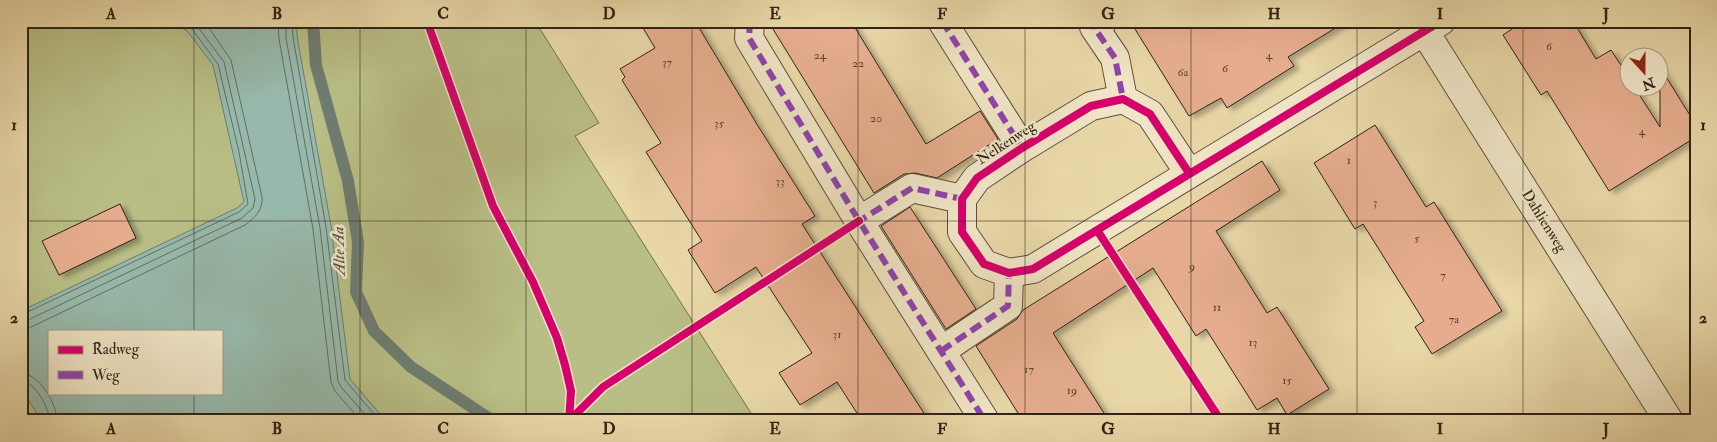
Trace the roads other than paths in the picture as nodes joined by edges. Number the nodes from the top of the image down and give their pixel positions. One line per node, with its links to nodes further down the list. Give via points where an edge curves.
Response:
1 (750, 21): 9 (street, via 749,38)
2 (942, 21): 6 (street, Nelkenweg)
3 (1103, 21): 5 (street, via 1094,27 1115,58)
4 (1428, 24): 7 (street); 13 (street, Dahlienweg)
5 (1123, 99): 6 (street, Nelkenweg, via 1091,106); 7 (street, via 1150,114)
6 (1022, 148): 8 (street, Nelkenweg, via 977,178)
7 (1189, 173): 10 (street, via 1033,269)
8 (962, 199): 9 (street, via 912,188); 10 (street, via 962,232 984,264)
9 (859, 221): 11 (street)
10 (1009, 274): 11 (street, via 1008,306)
11 (941, 351): 12 (street)
12 (985, 421)
13 (1669, 421)

